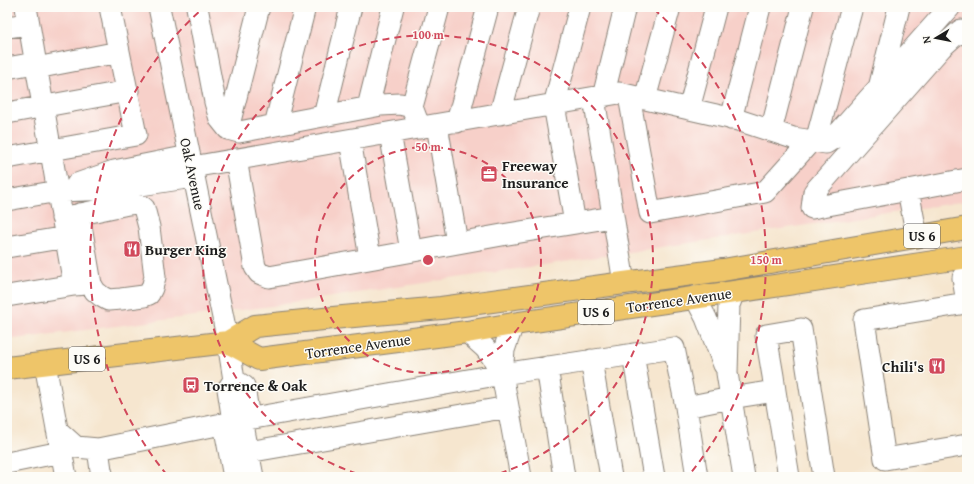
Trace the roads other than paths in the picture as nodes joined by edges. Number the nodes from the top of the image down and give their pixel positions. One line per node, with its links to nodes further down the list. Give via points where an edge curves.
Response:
1 (110, 7): 25 (street)
2 (159, 7): 54 (street, Oak Avenue)
3 (197, 7): 24 (street)
4 (213, 7): 24 (street)
5 (259, 7): 44 (street)
6 (305, 7): 42 (street)
7 (351, 7): 39 (street)
8 (393, 7): 34 (street)
9 (439, 7): 35 (street)
10 (488, 7): 41 (street)
11 (529, 7): 38 (street)
12 (580, 7): 32 (street)
13 (625, 7): 30 (street)
14 (670, 7): 31 (street)
15 (716, 7): 36 (street)
16 (760, 7): 40 (street)
17 (802, 7): 45 (street)
18 (852, 7): 49 (street)
19 (899, 7): 28 (street)
20 (945, 10): 28 (street)
21 (27, 15): 22 (street); 26 (street)
22 (7, 27)
23 (965, 30): 56 (street, via 941,48 814,192 812,208)
24 (204, 43): 44 (street, via 215,102 220,119)
25 (119, 52): 26 (street); 29 (street)
26 (36, 66): 27 (street); 33 (street)
27 (7, 68)
28 (879, 88): 49 (street, via 834,138 826,143)
29 (128, 91): 33 (street); 47 (street)
30 (598, 98): 31 (street, via 619,93); 32 (street); 59 (street)
31 (637, 98): 36 (street); 49 (street, via 650,213 764,192)
32 (554, 105): 38 (street); 61 (street)
33 (43, 106): 37 (street); 50 (street)
34 (368, 107): 35 (street, via 400,104); 39 (street)
35 (412, 107): 43 (street)
36 (689, 109): 40 (street)
37 (7, 113)
38 (500, 114): 41 (street)
39 (324, 116): 42 (street)
40 (731, 119): 45 (street)
41 (457, 122): 43 (street)
42 (275, 125): 44 (street, via 239,132)
43 (429, 127): 46 (street); 64 (street)
44 (228, 129)
45 (771, 131): 49 (street)
46 (390, 133): 48 (street); 66 (street)
47 (136, 135): 50 (street); 53 (street)
48 (350, 140): 52 (street); 68 (street)
49 (814, 141)
50 (50, 150): 51 (street); 57 (street)
51 (7, 158)
52 (236, 159): 54 (street); 68 (street, via 255,266 259,273 269,277)
53 (141, 166): 54 (street); 57 (street, via 114,172)
54 (192, 166): 57 (street, via 114,189); 78 (street, Oak Avenue)
55 (967, 179): 56 (street)
56 (908, 190): 63 (street)
57 (58, 191): 58 (street); 60 (street)
58 (7, 200)
59 (613, 217): 61 (street); 70 (street)
60 (69, 223): 65 (street); 71 (street); 71 (street, via 137,203 144,208 149,227 155,277 149,294 108,300)
61 (575, 223): 64 (street)
62 (967, 228): 63 (main road, Torrence Avenue / US 6)
63 (916, 237): 70 (main road, Torrence Avenue / US 6, via 723,270)
64 (456, 243): 66 (street)
65 (7, 247)
66 (411, 251): 68 (street)
67 (967, 257): 72 (main road, Torrence Avenue / US 6)
68 (370, 258)
69 (967, 273): 75 (street, via 963,278)
70 (624, 282): 78 (main road, Torrence Avenue / US 6, via 441,308 255,326)
71 (82, 285): 73 (street)
72 (734, 292): 74 (main road, Torrence Avenue / US 6); 85 (street, via 729,305)
73 (7, 296)
74 (695, 297): 76 (main road, Torrence Avenue / US 6); 85 (street, via 706,318)
75 (967, 303): 97 (street, via 864,320)
76 (513, 324): 77 (main road, Torrence Avenue / US 6); 84 (street, via 504,350)
77 (467, 332): 78 (main road, Torrence Avenue / US 6, via 259,359); 84 (street, via 485,348)
78 (228, 342): 81 (main road, Torrence Avenue / US 6); 90 (street, Oak Avenue, via 234,380 228,389)
79 (633, 354): 80 (street); 89 (street, via 674,348); 105 (street)
80 (591, 360): 82 (street); 104 (street)
81 (45, 364): 83 (main road, Torrence Avenue / US 6); 91 (street)
82 (547, 367): 84 (street); 103 (street)
83 (7, 368)
84 (502, 374): 88 (street); 90 (street)
85 (727, 374): 87 (street)
86 (775, 391): 87 (street); 108 (street); 109 (street, via 766,335 801,329)
87 (730, 398): 89 (street); 107 (street)
88 (508, 407): 95 (street); 102 (street)
89 (686, 407): 106 (street)
90 (233, 422): 93 (street); 95 (street); 100 (street)
91 (57, 430): 93 (street, via 76,447); 94 (street)
92 (967, 445): 97 (street)
93 (98, 449): 99 (street)
94 (61, 452): 96 (street); 98 (street)
95 (248, 452): 101 (street)
96 (7, 463)
97 (886, 468)
98 (66, 477)
99 (103, 477)
100 (234, 477)
101 (253, 477)
102 (521, 477)
103 (564, 477)
104 (611, 477)
105 (654, 477)
106 (697, 477)
107 (744, 477)
108 (789, 477)
109 (824, 477)

